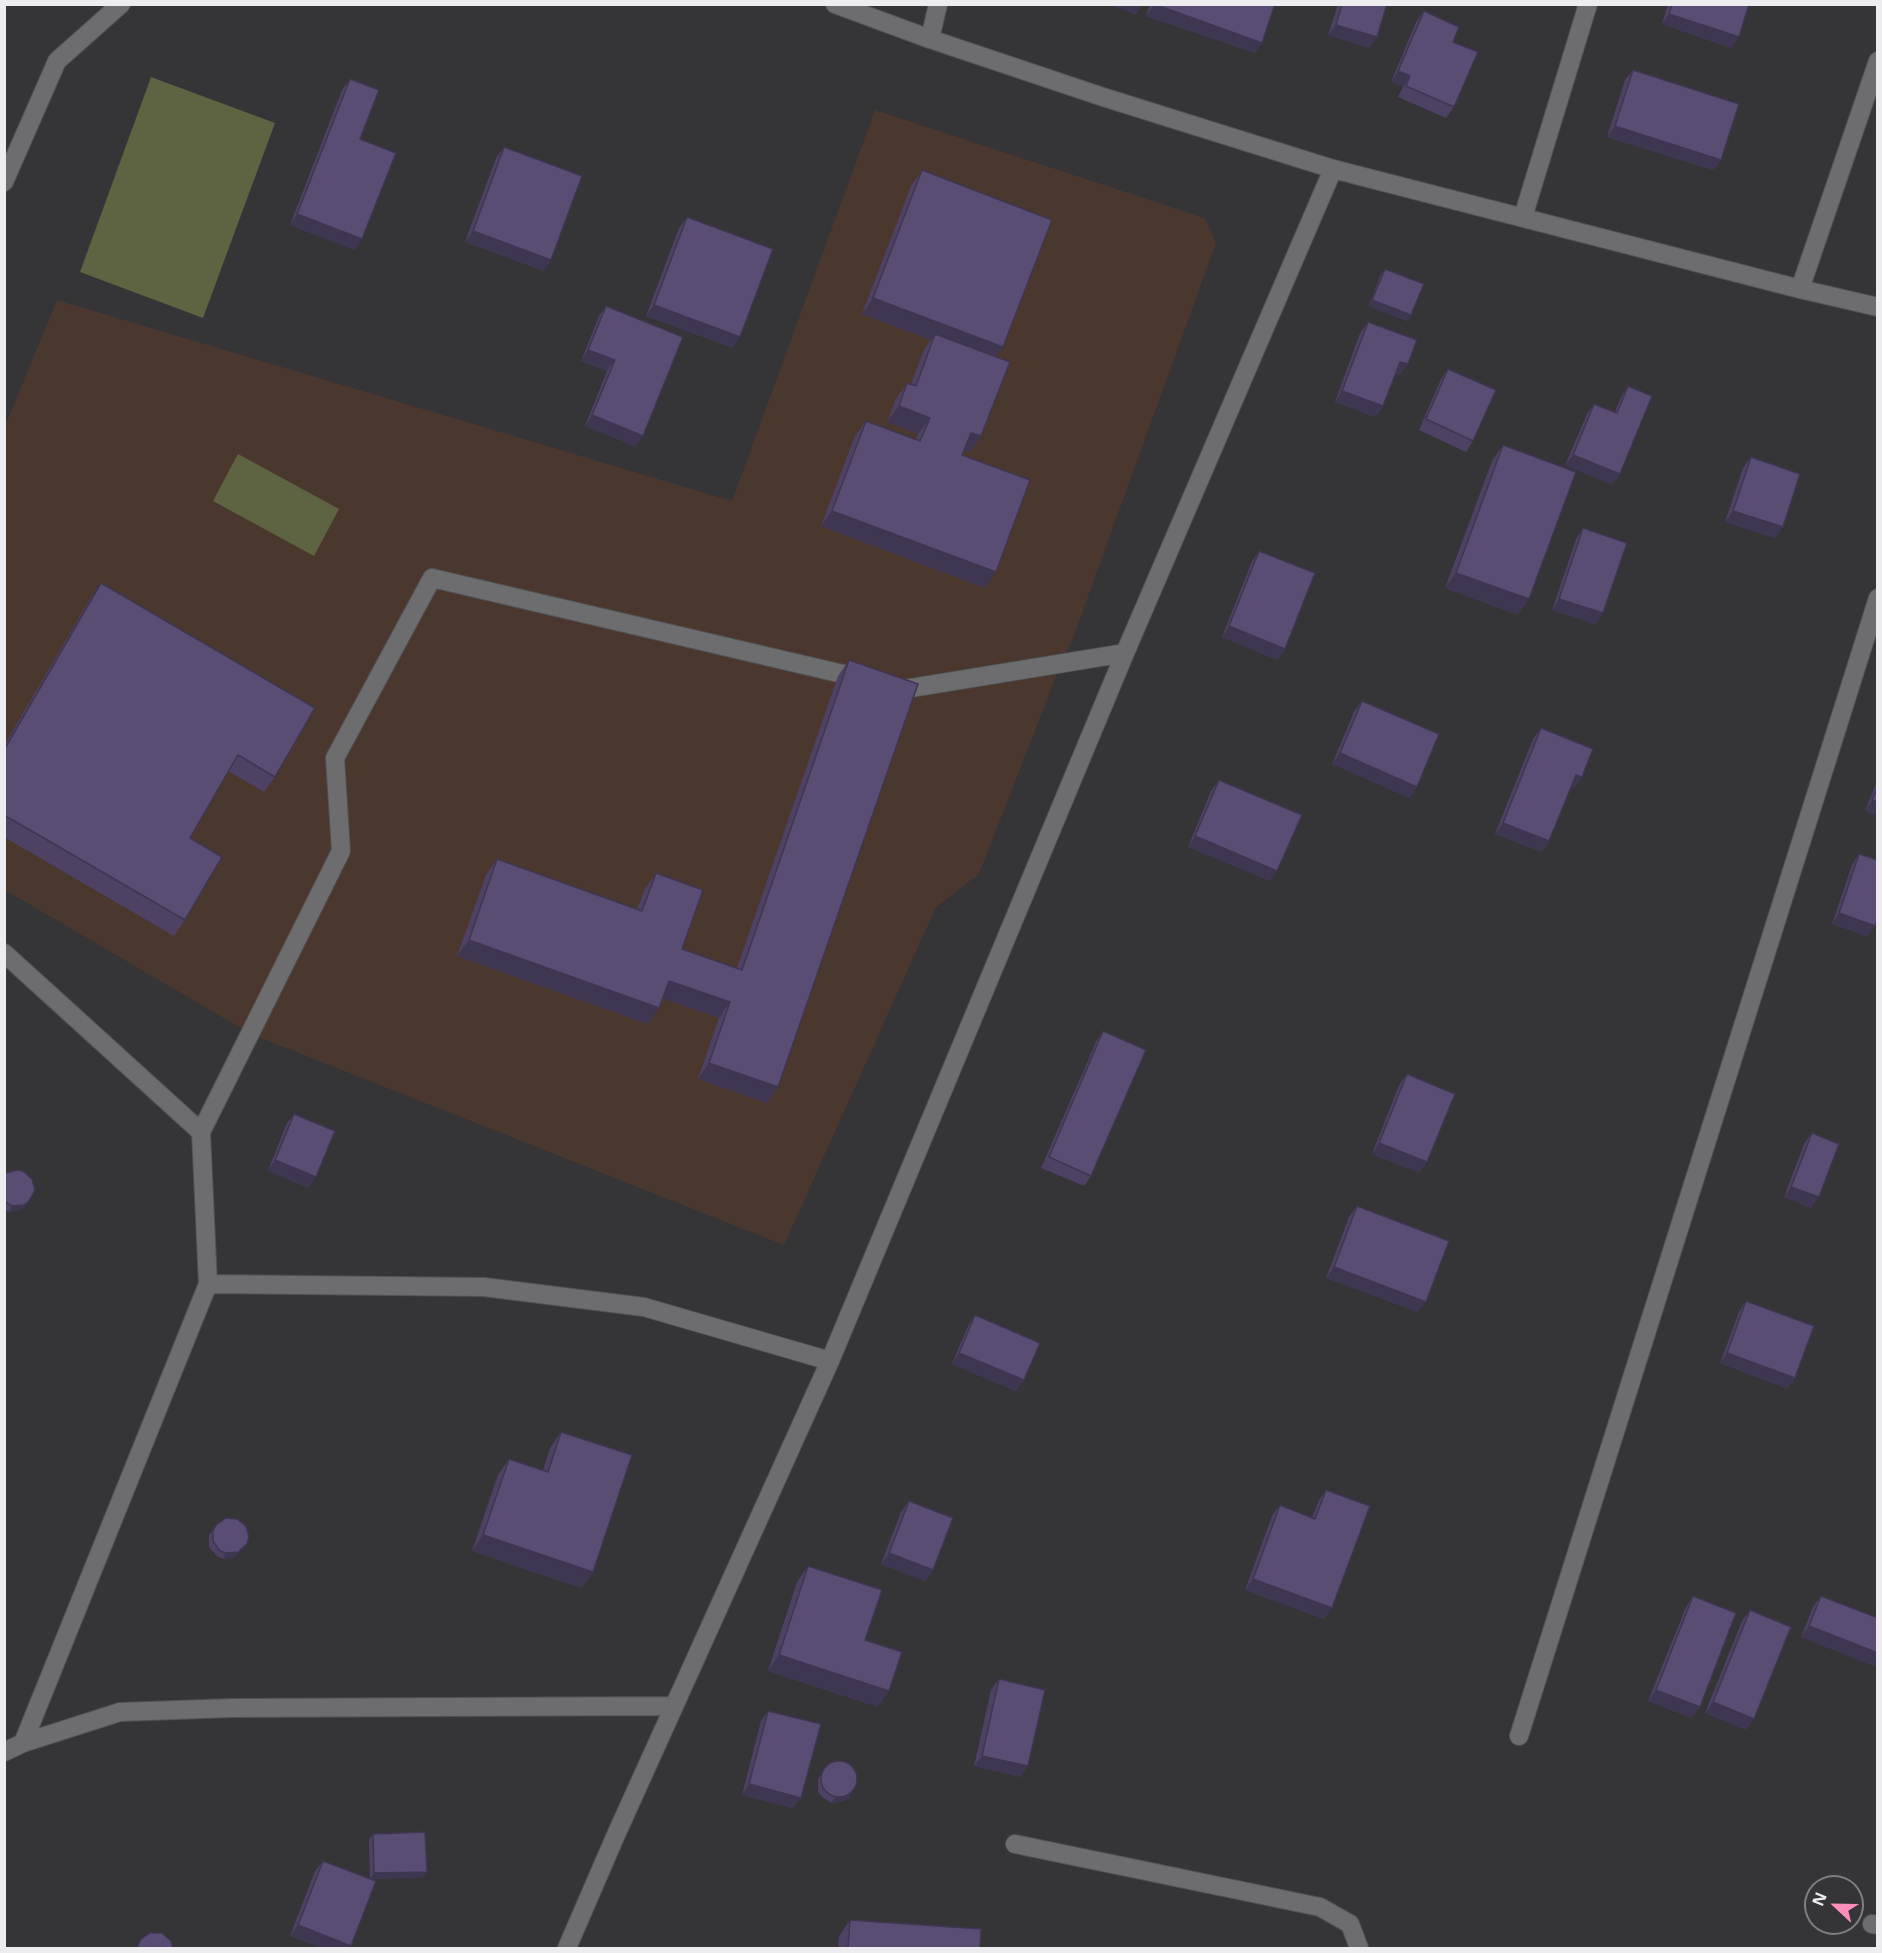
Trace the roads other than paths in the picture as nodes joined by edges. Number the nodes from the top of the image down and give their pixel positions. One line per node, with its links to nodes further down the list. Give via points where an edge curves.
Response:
1 (121, 4): 8 (street, via 57,62)
2 (835, 4): 5 (street)
3 (938, 4): 5 (street)
4 (1588, 4): 9 (street)
5 (930, 39): 7 (street)
6 (1878, 61): 10 (street)
7 (1333, 169): 9 (street); 13 (street)
8 (4, 182)
9 (1523, 217): 10 (street)
10 (1800, 289): 11 (street)
11 (1878, 307)
12 (1878, 598): 19 (street)
13 (1125, 653): 15 (street, via 905,689 432,578 335,758 341,851); 17 (street)
14 (4, 953): 15 (street)
15 (201, 1132): 16 (street)
16 (208, 1284): 17 (street, via 495,1289 644,1307); 20 (street)
17 (830, 1361): 18 (street)
18 (674, 1706): 20 (street, via 120,1712); 23 (street)
19 (1519, 1736)
20 (22, 1743): 21 (street)
21 (4, 1752)
22 (1015, 1844): 24 (street, via 1320,1907 1350,1924)
23 (567, 1948)
24 (1359, 1948)

